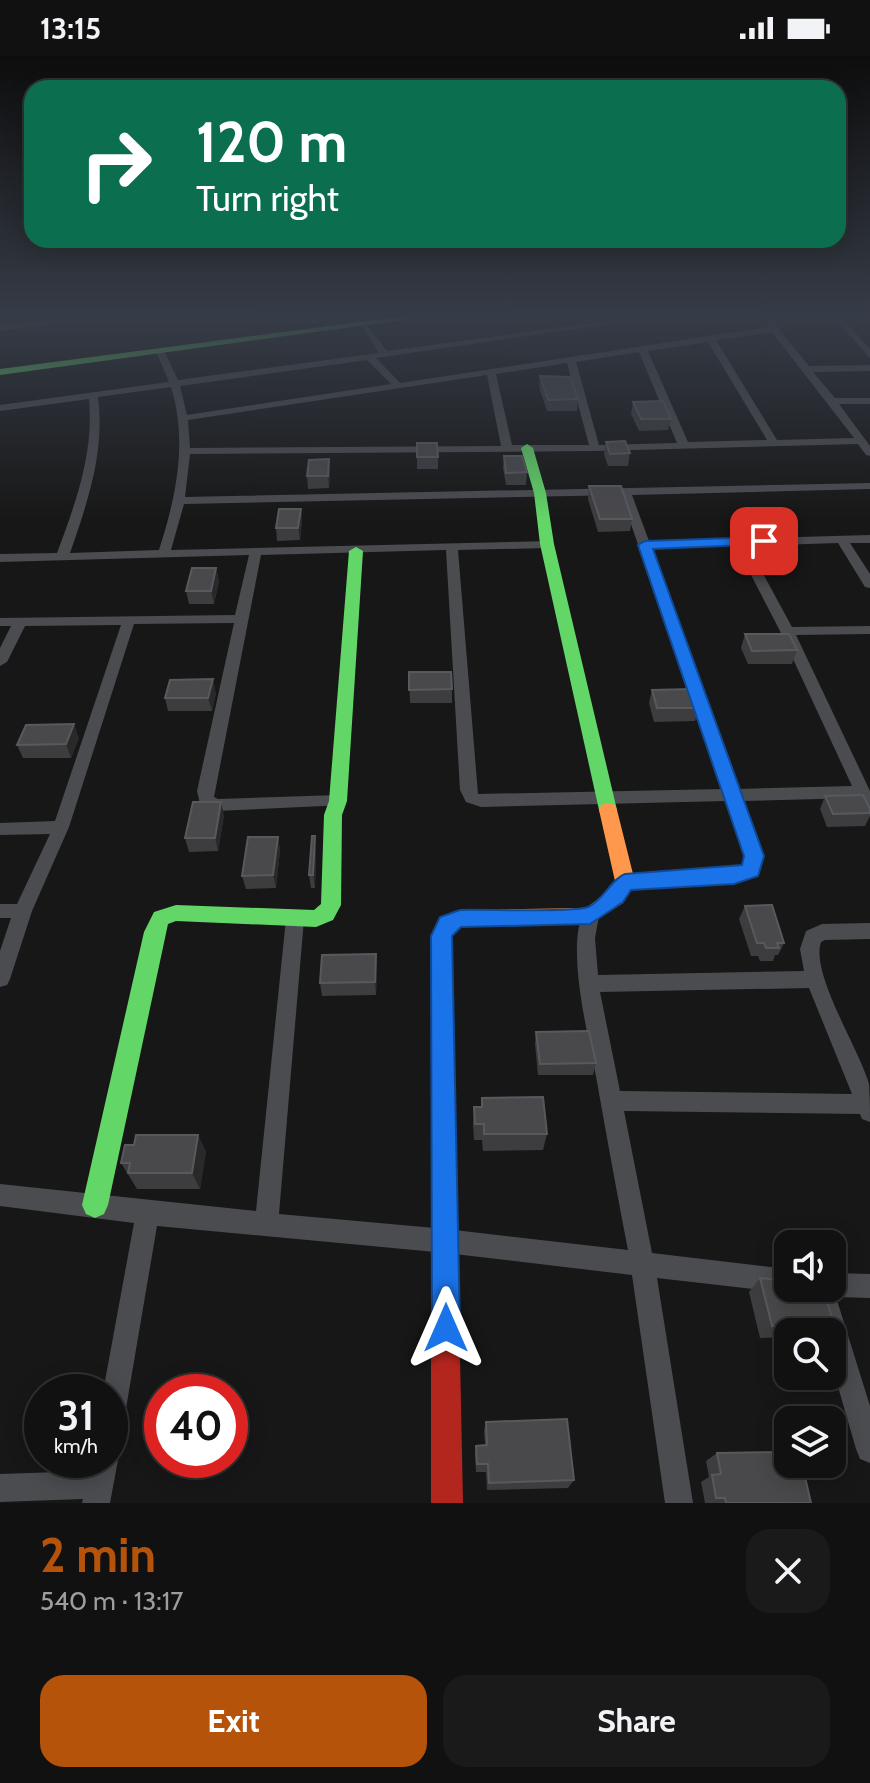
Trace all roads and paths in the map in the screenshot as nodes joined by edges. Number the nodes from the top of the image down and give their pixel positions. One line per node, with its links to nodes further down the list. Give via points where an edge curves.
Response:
1 (152, 386): 9 (street)
2 (177, 386): 13 (street)
3 (398, 386): 13 (street)
4 (494, 386): 18 (street)
5 (578, 386): 20 (street)
6 (658, 386): 17 (street)
7 (739, 386): 16 (street)
8 (819, 386): 10 (street)
9 (93, 394): 12 (street); 36 (street, via 93,464)
10 (832, 401): 11 (street); 15 (street)
11 (870, 401)
12 (1, 408): 14 (street)
13 (185, 418): 21 (street)
14 (0, 421)
15 (860, 441): 16 (street); 22 (street)
16 (774, 443): 17 (street)
17 (683, 444): 20 (street)
18 (507, 448): 19 (street); 21 (street)
19 (527, 448): 20 (street); 25 (street)
20 (595, 448)
21 (187, 451): 26 (street)
22 (870, 453)
23 (870, 486): 24 (street)
24 (625, 490): 25 (street); 31 (street)
25 (540, 493): 26 (street); 30 (street)
26 (180, 501): 34 (street)
27 (841, 539): 28 (street); 29 (street); 38 (street)
28 (870, 539)
29 (739, 541): 31 (street); 44 (street)
30 (547, 544): 32 (street); 48 (street)
31 (645, 545): 47 (street)
32 (452, 549): 33 (street); 48 (street, via 472,798)
33 (356, 551): 35 (street); 49 (street)
34 (164, 553): 35 (street); 36 (street)
35 (255, 554): 39 (street)
36 (62, 557): 37 (street)
37 (0, 558)
38 (870, 584)
39 (243, 619): 40 (street); 49 (street, via 206,800 216,805)
40 (129, 620): 42 (street); 51 (street)
41 (0, 622): 42 (street)
42 (20, 622): 45 (street)
43 (870, 630): 44 (street)
44 (787, 631): 46 (street)
45 (0, 662)
46 (861, 792): 47 (street); 50 (street)
47 (732, 795): 48 (street); 53 (street, via 754,856 751,870 734,876)
48 (606, 797): 53 (street)
49 (338, 801): 57 (street, via 333,815 331,905 316,919)
50 (870, 808)
51 (61, 827): 52 (street); 55 (street)
52 (0, 829)
53 (625, 882): 56 (street, via 616,897)
54 (0, 911): 55 (street)
55 (23, 911): 59 (street)
56 (590, 916): 61 (street); 68 (street, via 460,918 441,936)
57 (295, 919): 65 (street, via 176,913 161,918); 67 (street)
58 (870, 931): 60 (street, via 822,932 813,937 809,949)
59 (0, 979)
60 (815, 979): 61 (street); 63 (street)
61 (589, 984): 62 (street)
62 (610, 1101): 63 (street); 69 (street)
63 (868, 1108)
64 (0, 1195): 65 (street)
65 (95, 1205): 66 (street)
66 (147, 1213): 67 (street); 74 (street)
67 (266, 1223): 68 (street)
68 (446, 1241): 69 (street); 78 (street)
69 (643, 1266): 70 (street); 79 (street)
70 (774, 1280)
71 (846, 1285): 72 (street)
72 (870, 1286)
73 (825, 1302): 75 (street)
74 (119, 1374)
75 (870, 1449)
76 (100, 1483): 77 (street)
77 (0, 1488)
78 (447, 1503)
79 (679, 1503)

